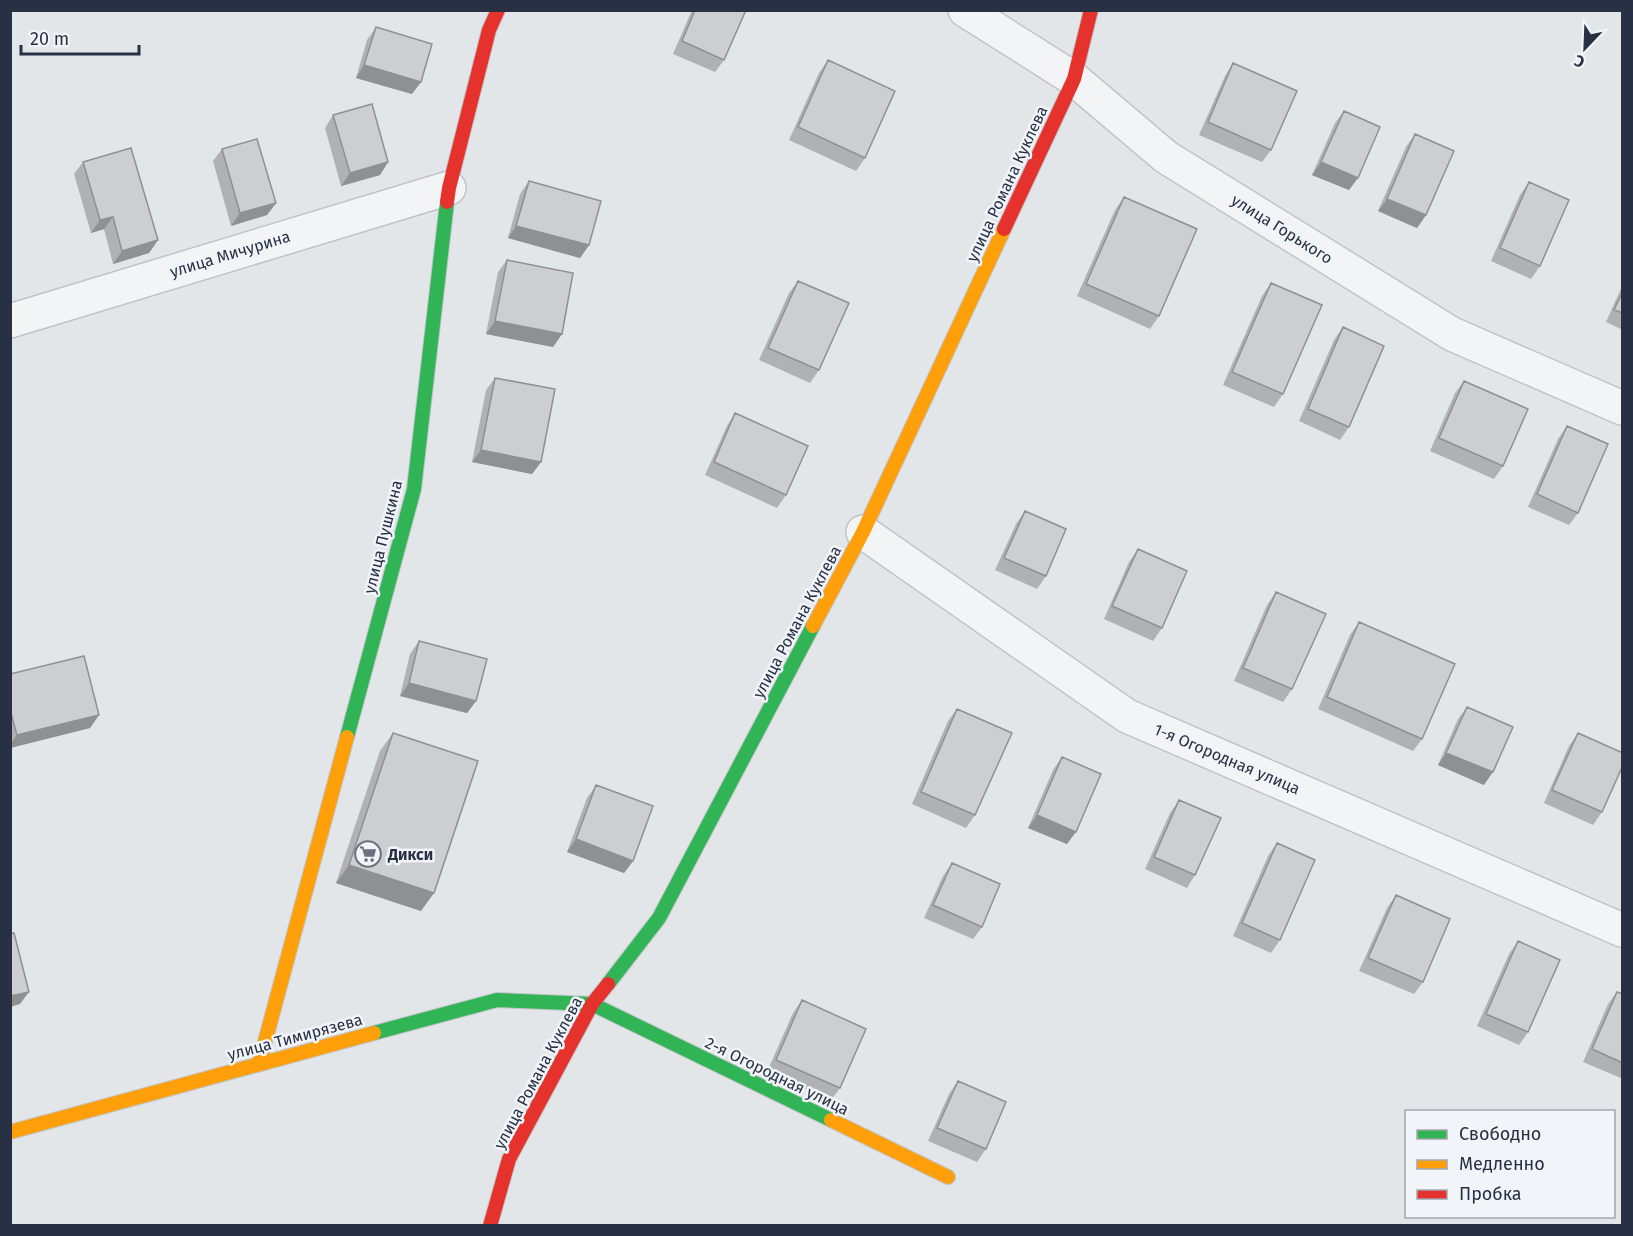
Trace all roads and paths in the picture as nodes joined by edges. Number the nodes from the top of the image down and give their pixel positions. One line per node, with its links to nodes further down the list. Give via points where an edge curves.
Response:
1 (498, 10): 5 (street, улица Пушкина, via 489,30)
2 (965, 10): 4 (street, улица Горького)
3 (1091, 10): 4 (street, улица Романа Куклева)
4 (1074, 79): 7 (street, улица Горького, via 1166,157 1452,334); 8 (street, улица Романа Куклева)
5 (449, 188): 6 (street, улица Мичурина); 11 (street, улица Пушкина, via 414,489)
6 (10, 321)
7 (1623, 408)
8 (863, 532): 9 (street, 1-я Огородная улица, via 1127,716); 10 (street, улица Романа Куклева, via 659,918)
9 (1623, 930)
10 (592, 1004): 11 (street, улица Тимирязева, via 497,1000); 13 (street, 2-я Огородная улица); 14 (street, улица Романа Куклева, via 509,1159)
11 (259, 1064): 12 (street, улица Тимирязева)
12 (10, 1132)
13 (948, 1177)
14 (490, 1226)

